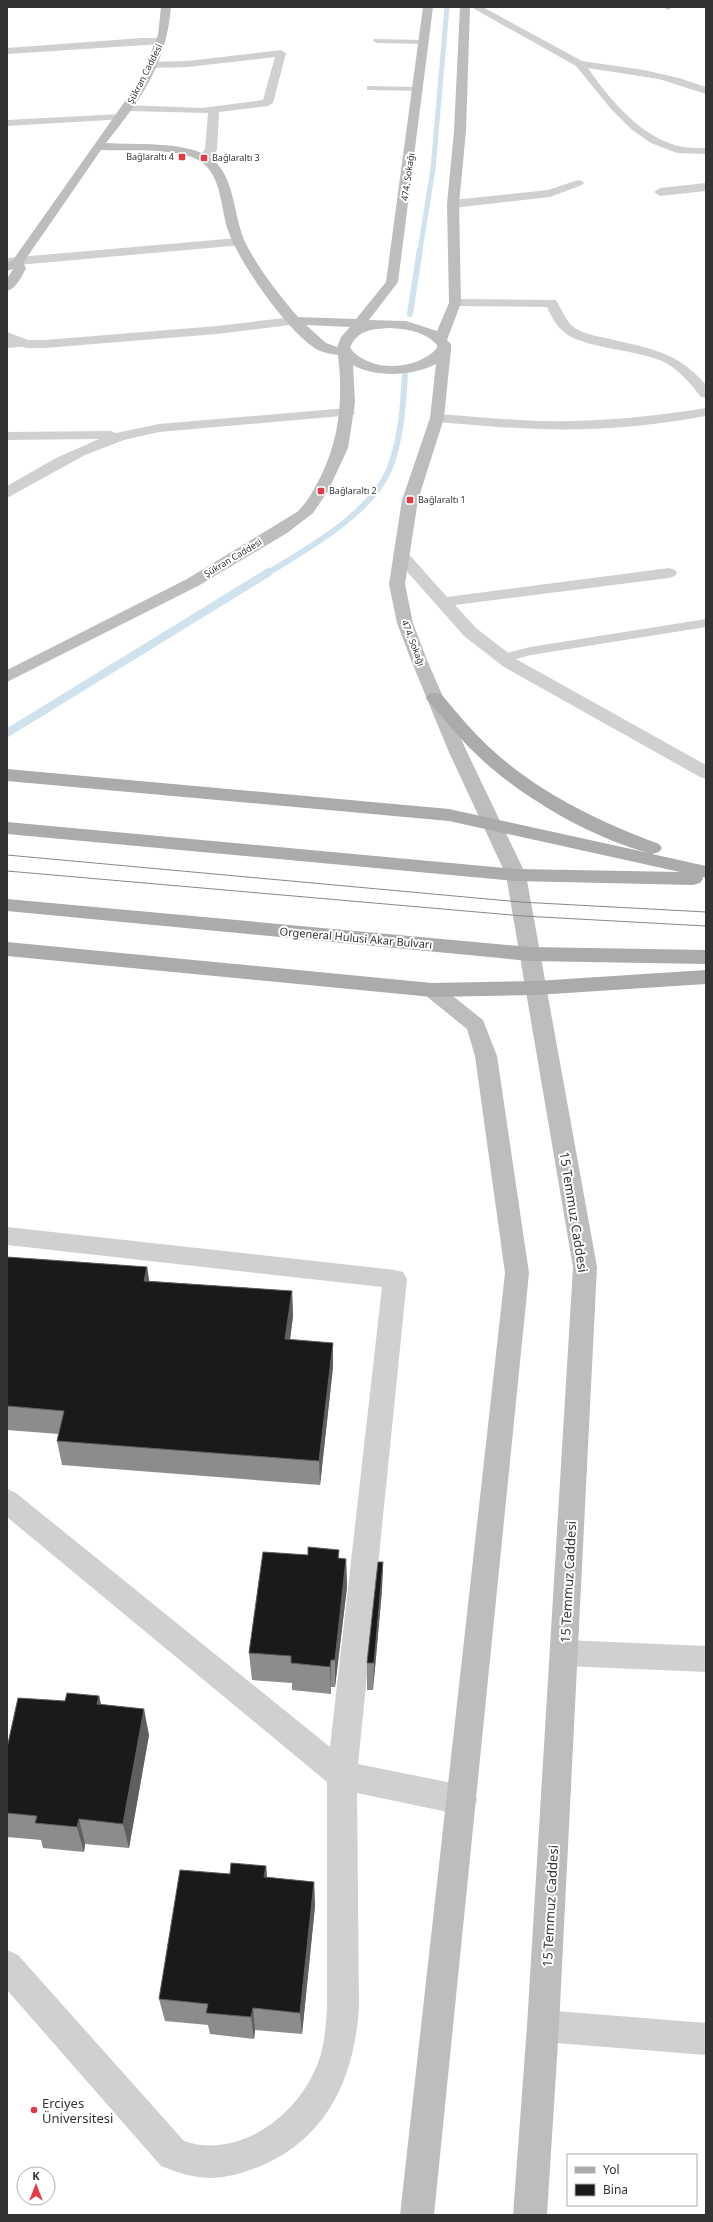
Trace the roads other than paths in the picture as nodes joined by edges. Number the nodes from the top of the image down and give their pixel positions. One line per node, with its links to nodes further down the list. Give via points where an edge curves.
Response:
1 (166, 7): 5 (street, Şükran Caddesi)
2 (428, 7): 7 (street, 474. Sokağı)
3 (466, 7): 23 (street, 474. Sokağı, via 460,130)
4 (476, 7): 9 (street)
5 (161, 41): 8 (street); 10 (street, Şükran Caddesi)
6 (377, 41): 7 (lane)
7 (424, 42): 12 (street, 474. Sokağı)
8 (7, 51)
9 (580, 64): 13 (street, via 642,72); 18 (street, via 590,79 635,128 650,140 676,149)
10 (151, 65): 14 (street, via 188,64 281,53 268,103); 15 (street, Şükran Caddesi)
11 (370, 88): 12 (lane)
12 (419, 89): 29 (street, 474. Sokağı, via 392,282)
13 (706, 91)
14 (214, 111): 15 (street); 19 (street, via 211,150)
15 (124, 113): 16 (street); 17 (street, Şükran Caddesi)
16 (7, 123)
17 (98, 146): 19 (street, via 177,152); 25 (street, Şükran Caddesi)
18 (706, 151)
19 (204, 158): 24 (street, via 216,171 224,187 231,224)
20 (578, 183): 23 (street, via 550,193)
21 (706, 187): 22 (street)
22 (660, 192)
23 (453, 204): 27 (street, 474. Sokağı)
24 (238, 242): 25 (street); 28 (street)
25 (12, 263): 26 (street, via 20,268)
26 (7, 287)
27 (455, 303): 32 (street, 474. Sokağı); 35 (street, via 551,303 571,332 672,360 687,371)
28 (293, 321): 29 (street); 31 (street, via 217,330); 34 (street, via 320,346)
29 (356, 328): 32 (street, via 382,324 418,326 428,330); 34 (street, 474. Sokağı, via 343,342)
30 (7, 336): 31 (street)
31 (26, 344): 33 (lane)
32 (443, 344): 34 (street, via 436,360 399,369 369,366 355,361); 38 (street, 474. Sokağı)
33 (7, 345)
34 (345, 353): 36 (street, Şükran Caddesi)
35 (706, 394)
36 (348, 412): 39 (street, via 159,428); 47 (street, Şükran Caddesi, via 342,446 333,468 307,510 199,578)
37 (706, 412): 38 (street, via 645,421 576,425)
38 (437, 418): 42 (street, 474. Sokağı, via 410,500)
39 (125, 434): 40 (street); 41 (street, via 91,447)
40 (7, 436)
41 (7, 493)
42 (401, 555): 44 (street); 48 (street, 474. Sokağı, via 397,584 405,623)
43 (669, 573): 44 (street)
44 (444, 602): 46 (street, via 470,632)
45 (706, 623): 46 (lane, via 530,651)
46 (504, 658): 49 (street)
47 (7, 676)
48 (435, 698): 51 (street, 474. Sokağı); 53 (main road, via 484,753 543,798 613,834)
49 (706, 773)
50 (7, 775): 51 (main road, via 449,815)
51 (492, 824): 54 (main road); 55 (street, 474. Sokağı)
52 (7, 828): 55 (main road)
53 (706, 868)
54 (706, 872)
55 (516, 875): 56 (main road); 59 (street, 474. Sokağı)
56 (706, 879)
57 (7, 905): 59 (main road, Orgeneral Hulusi Akar Bulvarı)
58 (7, 949): 63 (main road)
59 (530, 954): 60 (main road, Orgeneral Hulusi Akar Bulvarı); 62 (street, 15 Temmuz Caddesi)
60 (706, 957)
61 (706, 977): 62 (main road)
62 (536, 988): 63 (main road); 66 (street, 15 Temmuz Caddesi, via 585,1267)
63 (432, 990): 69 (street, via 476,1024 486,1056 517,1273)
64 (7, 1236): 68 (street, via 395,1279)
65 (7, 1501): 68 (street)
66 (564, 1653): 67 (street); 71 (street, 15 Temmuz Caddesi)
67 (706, 1660)
68 (342, 1775): 69 (street); 70 (street, via 341,2036 334,2065 321,2093 305,2117 284,2137 260,2151 231,2160 201,2162 173,2154)
69 (462, 1800): 73 (street)
70 (7, 1966)
71 (543, 2026): 72 (street); 74 (street, 15 Temmuz Caddesi)
72 (706, 2039)
73 (417, 2215)
74 (530, 2215)

